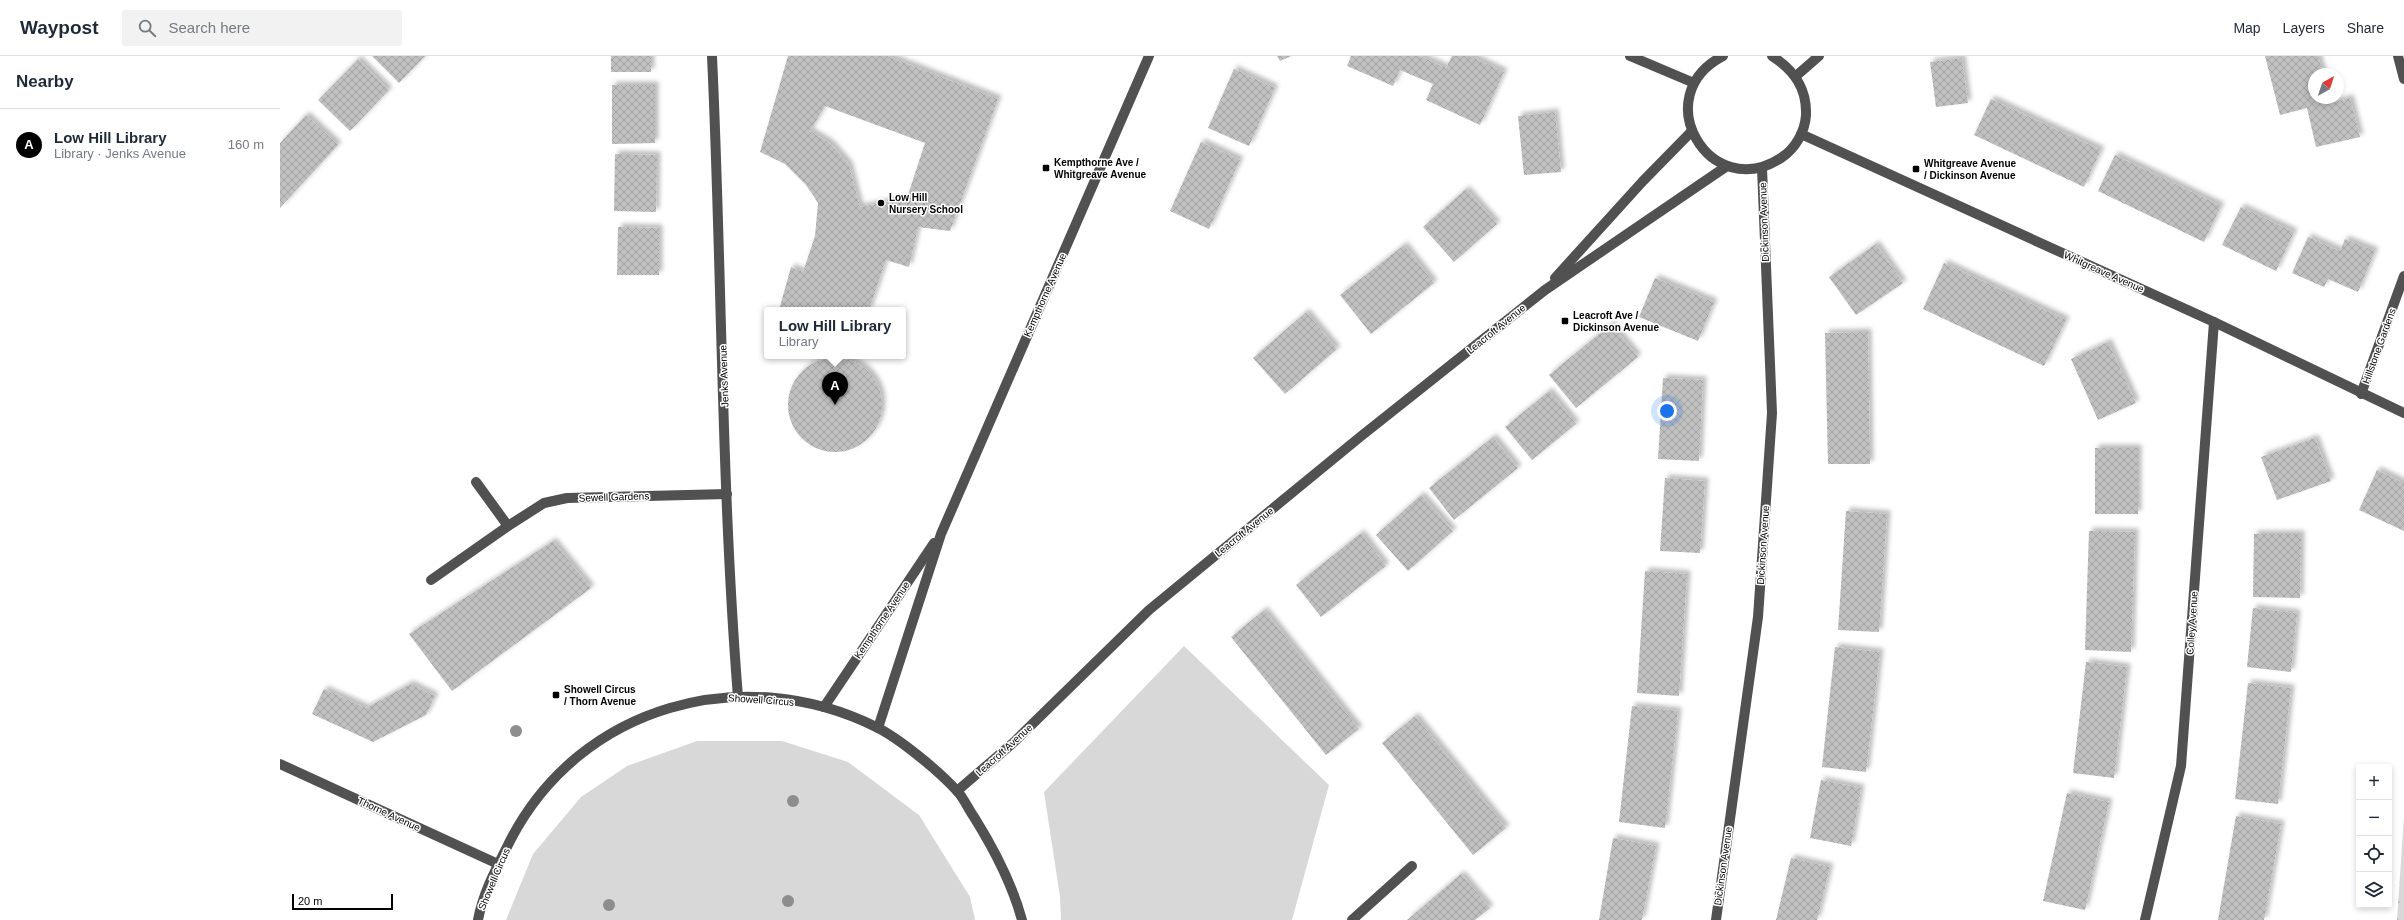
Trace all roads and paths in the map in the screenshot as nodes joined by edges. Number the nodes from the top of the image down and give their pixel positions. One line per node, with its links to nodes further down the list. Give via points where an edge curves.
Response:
1 (712, 56): 21 (street, Jenks Avenue)
2 (1149, 56): 23 (street, Kempthorne Avenue)
3 (1630, 56): 10 (street)
4 (1723, 56): 10 (street, via 1711,62)
5 (1772, 56): 8 (street, via 1785,64)
6 (1819, 56): 8 (street)
7 (2398, 56): 9 (street)
8 (1796, 76): 12 (street, via 1802,87 1806,105 1806,120)
9 (2404, 79)
10 (1694, 83): 11 (street, via 1688,111)
11 (1692, 131): 13 (street, via 1703,150); 16 (street, Leacroft Avenue, via 1643,181)
12 (1801, 134): 14 (street, via 1794,147 1784,156); 17 (street, Whitgreave Avenue)
13 (1727, 166): 14 (street, via 1739,169); 16 (street, Leacroft Avenue)
14 (1762, 168): 35 (street, Dickinson Avenue, via 1772,413 1758,617)
15 (2404, 276): 18 (street, Hillstone Gardens)
16 (1545, 290): 29 (street, Leacroft Avenue, via 1149,610 1013,743)
17 (2214, 322): 18 (street, Whitgreave Avenue); 36 (street, Colley Avenue, via 2181,766)
18 (2361, 394): 19 (street, Whitgreave Avenue)
19 (2404, 414)
20 (476, 482): 22 (street)
21 (727, 494): 22 (street, Sewell Gardens, via 567,498 544,503); 25 (street, Jenks Avenue, via 732,624)
22 (508, 526): 24 (street, Sewell Gardens)
23 (941, 534): 26 (street, Kempthorne Avenue); 27 (street, Kempthorne Avenue)
24 (431, 580)
25 (738, 697): 26 (street, Showell Circus, via 786,700); 30 (street, Showell Circus, via 702,699 650,714 580,754 551,781 525,814)
26 (824, 707): 27 (street, Showell Circus)
27 (878, 728): 29 (street, Showell Circus, via 915,754)
28 (280, 764): 30 (street, Thorne Avenue)
29 (957, 791): 33 (street, Showell Circus, via 986,836 1008,879)
30 (498, 864): 32 (street, Showell Circus)
31 (1412, 866): 34 (street)
32 (478, 920)
33 (1022, 920)
34 (1352, 920)
35 (1716, 920)
36 (2145, 920)

